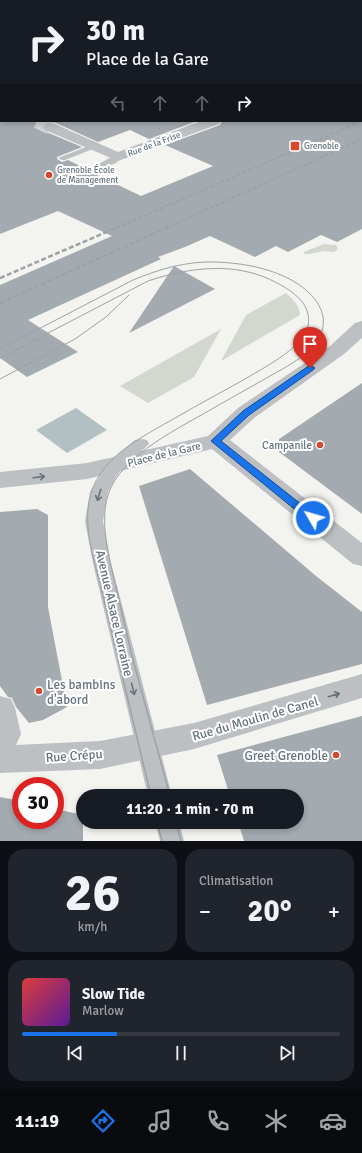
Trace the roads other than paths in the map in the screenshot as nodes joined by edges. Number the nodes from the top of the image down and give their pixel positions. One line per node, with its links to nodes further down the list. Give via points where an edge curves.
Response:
1 (211, 122): 5 (street, Rue de la Frise)
2 (50, 127): 3 (street, Rue de la Frise)
3 (94, 147): 4 (lane); 5 (street, Rue de la Frise)
4 (62, 158)
5 (118, 158): 6 (lane)
6 (90, 171)
7 (362, 327): 8 (street, Place de la Gare, via 337,350 246,413)
8 (216, 441): 10 (street, Place de la Gare); 12 (street)
9 (141, 444): 10 (street, Avenue Alsace Lorraine)
10 (116, 465): 11 (street, Place de la Gare, one-way to 10, via 82,472); 15 (street, Avenue Alsace Lorraine, one-way to 15, via 99,492 94,521)
11 (0, 480)
12 (362, 557)
13 (362, 686): 15 (street, Rue du Moulin de Canel, one-way to 13, via 194,736)
14 (0, 708): 16 (street, via 6,734)
15 (147, 745): 17 (street, Rue Crépu, via 100,755); 18 (street, Avenue Alsace Lorraine)
16 (0, 746)
17 (0, 760)
18 (158, 789)
19 (169, 829): 20 (street)
20 (172, 841)

